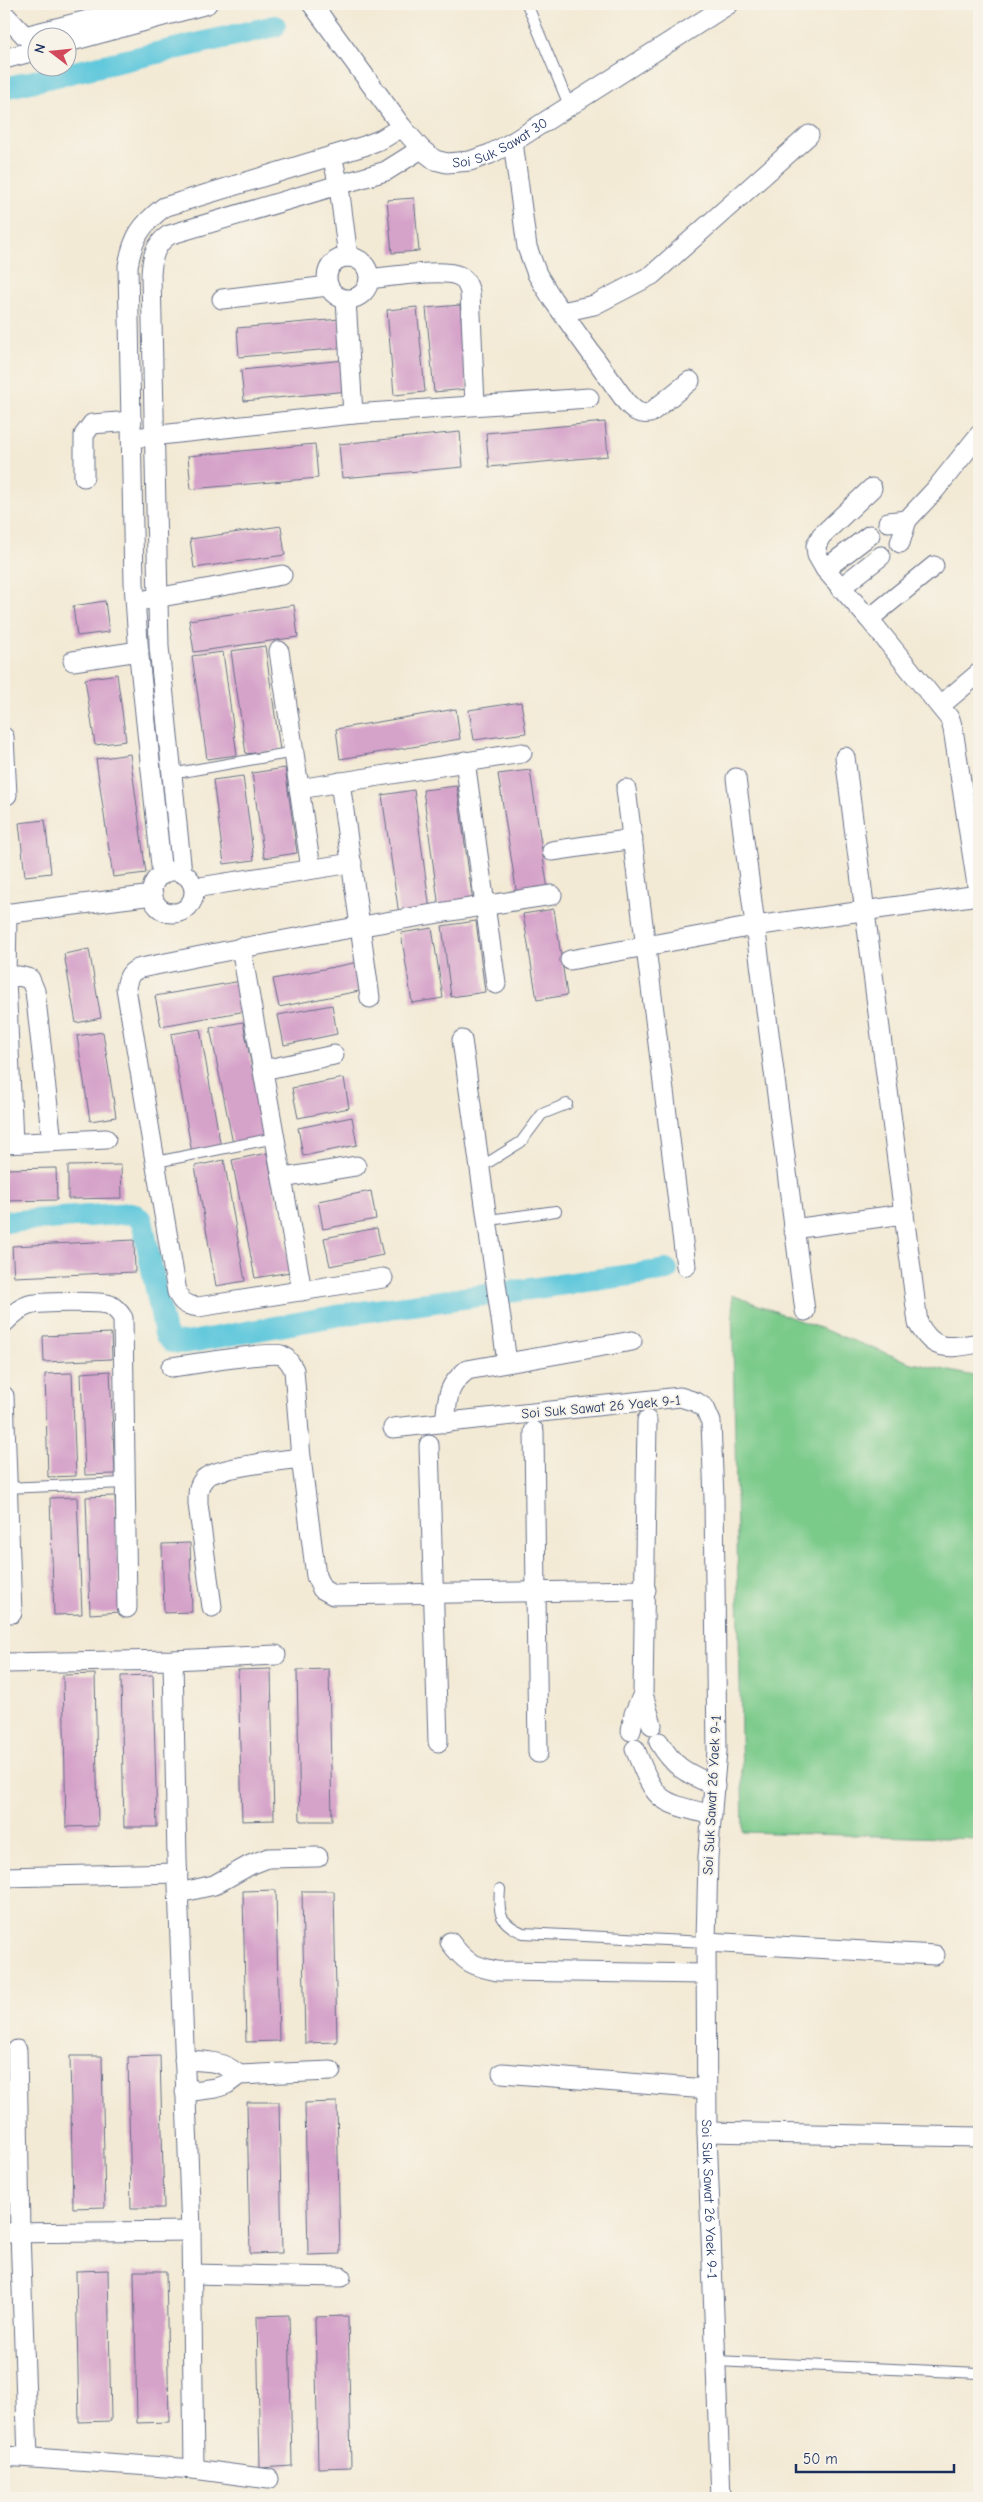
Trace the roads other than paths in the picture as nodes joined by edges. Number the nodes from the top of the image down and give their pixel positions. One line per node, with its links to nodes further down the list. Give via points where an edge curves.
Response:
1 (151, 4): 6 (street, via 25,36)
2 (207, 4): 7 (street)
3 (527, 4): 10 (lane)
4 (729, 4): 10 (street, Soi Suk Sawat 30)
5 (315, 5): 11 (street, Soi Suk Sawat 30)
6 (4, 14)
7 (78, 39)
8 (28, 53): 9 (street)
9 (4, 59)
10 (569, 105): 13 (street, Soi Suk Sawat 30)
11 (402, 127): 14 (street, Soi Suk Sawat 30); 15 (street, via 382,139)
12 (809, 135): 22 (street, via 652,275 594,305)
13 (513, 142): 14 (street, Soi Suk Sawat 30, via 490,154 456,163 435,160); 22 (street, via 527,247 538,274)
14 (421, 149): 16 (street, via 386,171)
15 (332, 156): 16 (street); 27 (street, via 164,207 146,222 132,245 128,266)
16 (339, 186): 17 (street); 29 (street, via 181,230 160,241 152,256 151,275)
17 (348, 257): 18 (street, via 363,264); 19 (street, via 332,263 328,270)
18 (369, 279): 21 (street, via 362,294); 25 (street, via 445,272 465,281 470,292)
19 (328, 286): 20 (street); 21 (street, via 332,293)
20 (222, 299)
21 (346, 300): 26 (street)
22 (562, 312): 23 (street, via 635,412 650,413)
23 (690, 381)
24 (589, 398): 25 (street)
25 (476, 405): 26 (street)
26 (353, 414): 29 (street)
27 (132, 429): 29 (street); 30 (street, via 92,424 84,435); 42 (street)
28 (979, 434): 32 (street)
29 (155, 436): 41 (street)
30 (84, 477)
31 (872, 488): 38 (street, via 821,536 816,546 817,555)
32 (907, 520): 33 (street); 35 (street)
33 (888, 522)
34 (870, 535): 38 (street)
35 (900, 543)
36 (881, 556): 40 (street)
37 (934, 566): 43 (street)
38 (825, 569): 40 (street)
39 (282, 575): 41 (street)
40 (840, 588): 43 (street)
41 (157, 597): 42 (street); 54 (street, via 162,696)
42 (136, 603): 44 (street)
43 (868, 618): 48 (street)
44 (139, 651): 46 (street); 67 (street)
45 (279, 651): 50 (street)
46 (74, 661)
47 (979, 673): 48 (street)
48 (940, 706): 60 (street, via 953,729)
49 (4, 737): 59 (street)
50 (294, 752): 54 (lane); 57 (street)
51 (522, 753): 53 (street)
52 (845, 757): 73 (street)
53 (465, 761): 56 (street); 72 (street)
54 (171, 774): 66 (street)
55 (736, 778): 76 (street)
56 (340, 782): 57 (street); 64 (street)
57 (299, 789): 65 (street)
58 (626, 789): 62 (street)
59 (7, 795)
60 (965, 801): 61 (street); 71 (street)
61 (979, 815)
62 (633, 840): 63 (street); 77 (street)
63 (552, 851)
64 (352, 863): 65 (street); 75 (street)
65 (311, 869): 68 (street)
66 (182, 873): 67 (street, via 169,871); 68 (street, via 191,880)
67 (162, 875): 69 (street, via 155,881)
68 (194, 888): 69 (street, via 191,904 176,914 161,910)
69 (152, 895): 74 (street)
70 (552, 895): 72 (street)
71 (979, 896): 73 (street)
72 (485, 905): 75 (street); 81 (street)
73 (864, 910): 76 (street); 96 (street)
74 (6, 914): 80 (street)
75 (360, 925): 78 (street); 82 (street)
76 (754, 926): 77 (street); 98 (street)
77 (644, 946): 79 (street); 99 (street)
78 (241, 947): 85 (street); 91 (street, via 133,970 127,978 126,988)
79 (570, 960)
80 (6, 978): 89 (street, via 19,976 30,979 35,991); 90 (street)
81 (496, 984)
82 (370, 998)
83 (462, 1040): 93 (street)
84 (334, 1055): 85 (street)
85 (263, 1070): 87 (street)
86 (567, 1104): 93 (lane, via 542,1114 521,1142)
87 (275, 1138): 91 (lane); 94 (street)
88 (106, 1139): 89 (street)
89 (52, 1142): 90 (street)
90 (8, 1144)
91 (156, 1162): 101 (street, via 177,1292 185,1305 198,1307)
92 (356, 1166): 94 (street)
93 (480, 1167): 97 (street)
94 (282, 1178): 101 (street)
95 (556, 1211): 97 (lane)
96 (904, 1214): 98 (street); 105 (street, via 918,1323 926,1338 950,1348)
97 (489, 1220): 106 (street)
98 (793, 1229): 102 (street)
99 (686, 1266)
100 (383, 1278): 101 (street)
101 (302, 1291)
102 (805, 1312)
103 (4, 1323): 115 (street, via 30,1305 97,1302 118,1310 122,1318)
104 (632, 1340): 106 (street)
105 (979, 1343)
106 (507, 1362): 110 (street, via 467,1370 454,1380)
107 (171, 1367): 114 (street, via 280,1355 294,1370)
108 (4, 1396): 116 (street)
109 (647, 1420): 117 (street)
110 (445, 1423): 111 (street, Soi Suk Sawat 26 Yaek 9-1); 131 (street, Soi Suk Sawat 26 Yaek 9-1, via 680,1397 705,1408 711,1422 714,1499)
111 (393, 1428)
112 (534, 1431): 118 (street)
113 (429, 1445): 119 (street)
114 (301, 1458): 119 (street, via 316,1576 322,1589 350,1596); 120 (street, via 220,1471 206,1477 198,1488)
115 (125, 1483): 116 (lane); 121 (street)
116 (6, 1487): 122 (street)
117 (646, 1590): 118 (street); 126 (street)
118 (536, 1593): 119 (street); 128 (street)
119 (435, 1595): 127 (street)
120 (212, 1607)
121 (127, 1608)
122 (12, 1613)
123 (276, 1655): 124 (street)
124 (173, 1660): 125 (street); 134 (street)
125 (4, 1663)
126 (643, 1694): 129 (street, via 655,1733); 130 (street, via 634,1714 633,1740)
127 (438, 1742)
128 (538, 1753)
129 (669, 1760): 130 (street); 131 (street, via 686,1773)
130 (646, 1775): 132 (street, via 663,1801)
131 (715, 1786): 132 (street, Soi Suk Sawat 26 Yaek 9-1)
132 (712, 1815): 139 (street, Soi Suk Sawat 26 Yaek 9-1)
133 (318, 1857): 137 (street, via 268,1858 214,1885)
134 (178, 1873): 135 (street); 137 (street)
135 (4, 1877)
136 (500, 1889): 139 (lane, via 498,1908 502,1918 511,1928 523,1933)
137 (179, 1893): 143 (street)
138 (450, 1942): 141 (street, via 462,1958 477,1967 497,1971)
139 (706, 1942): 140 (street); 141 (street, Soi Suk Sawat 26 Yaek 9-1)
140 (935, 1955)
141 (706, 1974): 147 (street, Soi Suk Sawat 26 Yaek 9-1)
142 (16, 2050): 152 (street)
143 (184, 2060): 146 (street, via 218,2062); 148 (street)
144 (331, 2071): 146 (street)
145 (502, 2072): 147 (street)
146 (239, 2075): 148 (street, via 216,2088)
147 (706, 2089): 149 (street, Soi Suk Sawat 26 Yaek 9-1)
148 (185, 2092): 151 (street)
149 (706, 2132): 150 (street); 155 (street, Soi Suk Sawat 26 Yaek 9-1)
150 (979, 2137)
151 (191, 2231): 152 (street); 153 (street)
152 (12, 2233): 158 (street)
153 (191, 2274): 154 (street); 159 (street)
154 (341, 2277)
155 (716, 2361): 156 (lane); 161 (street, Soi Suk Sawat 26 Yaek 9-1)
156 (979, 2373)
157 (4, 2456): 158 (street)
158 (28, 2457): 159 (street)
159 (194, 2470): 160 (street)
160 (269, 2479)
161 (721, 2498)

